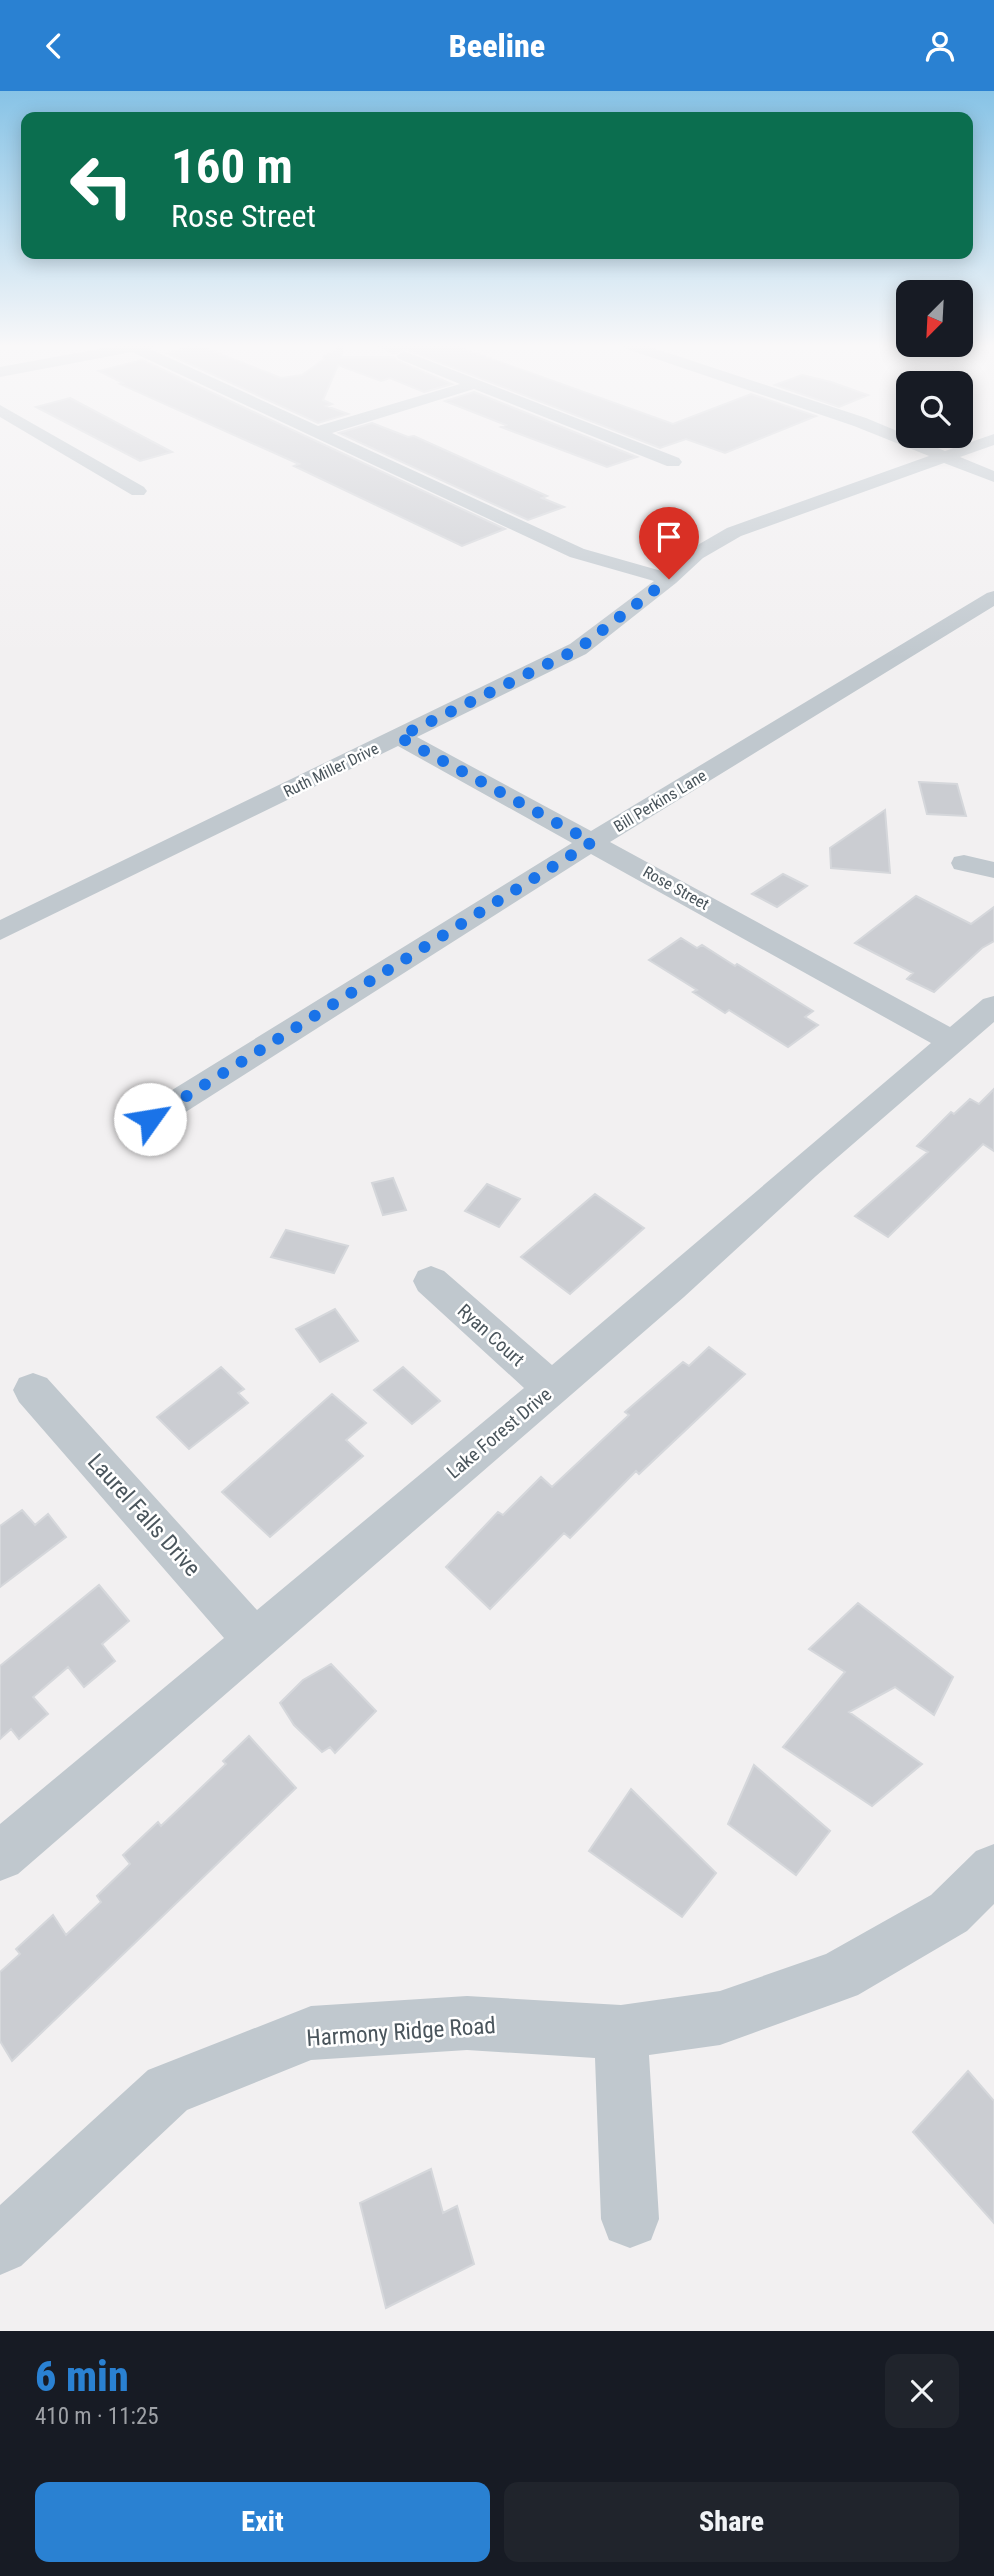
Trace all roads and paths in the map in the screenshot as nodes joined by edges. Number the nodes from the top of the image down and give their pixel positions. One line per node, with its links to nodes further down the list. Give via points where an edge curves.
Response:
1 (66, 449): 9 (street)
2 (356, 449): 10 (street, via 577,553)
3 (639, 449): 7 (street)
4 (928, 449): 6 (street)
5 (968, 449): 6 (street, Ruth Miller Drive)
6 (947, 456): 8 (street); 10 (street, Ruth Miller Drive, via 734,532 696,554)
7 (673, 462)
8 (994, 477)
9 (138, 491)
10 (669, 579): 12 (street, Ruth Miller Drive, via 578,649)
11 (994, 597): 13 (street, Bill Perkins Lane)
12 (399, 737): 13 (street, Rose Street); 16 (street, Ruth Miller Drive)
13 (592, 842): 18 (street, Rose Street); 19 (street, Bill Perkins Lane)
14 (964, 863): 15 (street)
15 (994, 870)
16 (0, 931)
17 (994, 1006): 18 (street, Lake Forest Drive)
18 (952, 1041): 21 (street, Lake Forest Drive)
19 (150, 1119)
20 (430, 1281): 21 (street, Ryan Court)
21 (551, 1388): 23 (street, Lake Forest Drive)
22 (33, 1390): 23 (street, Laurel Falls Drive)
23 (255, 1640): 24 (street, Lake Forest Drive)
24 (0, 1856)
25 (994, 1869): 26 (street, Harmony Ridge Road, via 949,1913 839,1976 720,2018)
26 (621, 2032): 27 (street); 28 (street, Harmony Ridge Road, via 467,2023 311,2033 168,2090)
27 (630, 2219)
28 (0, 2245)

